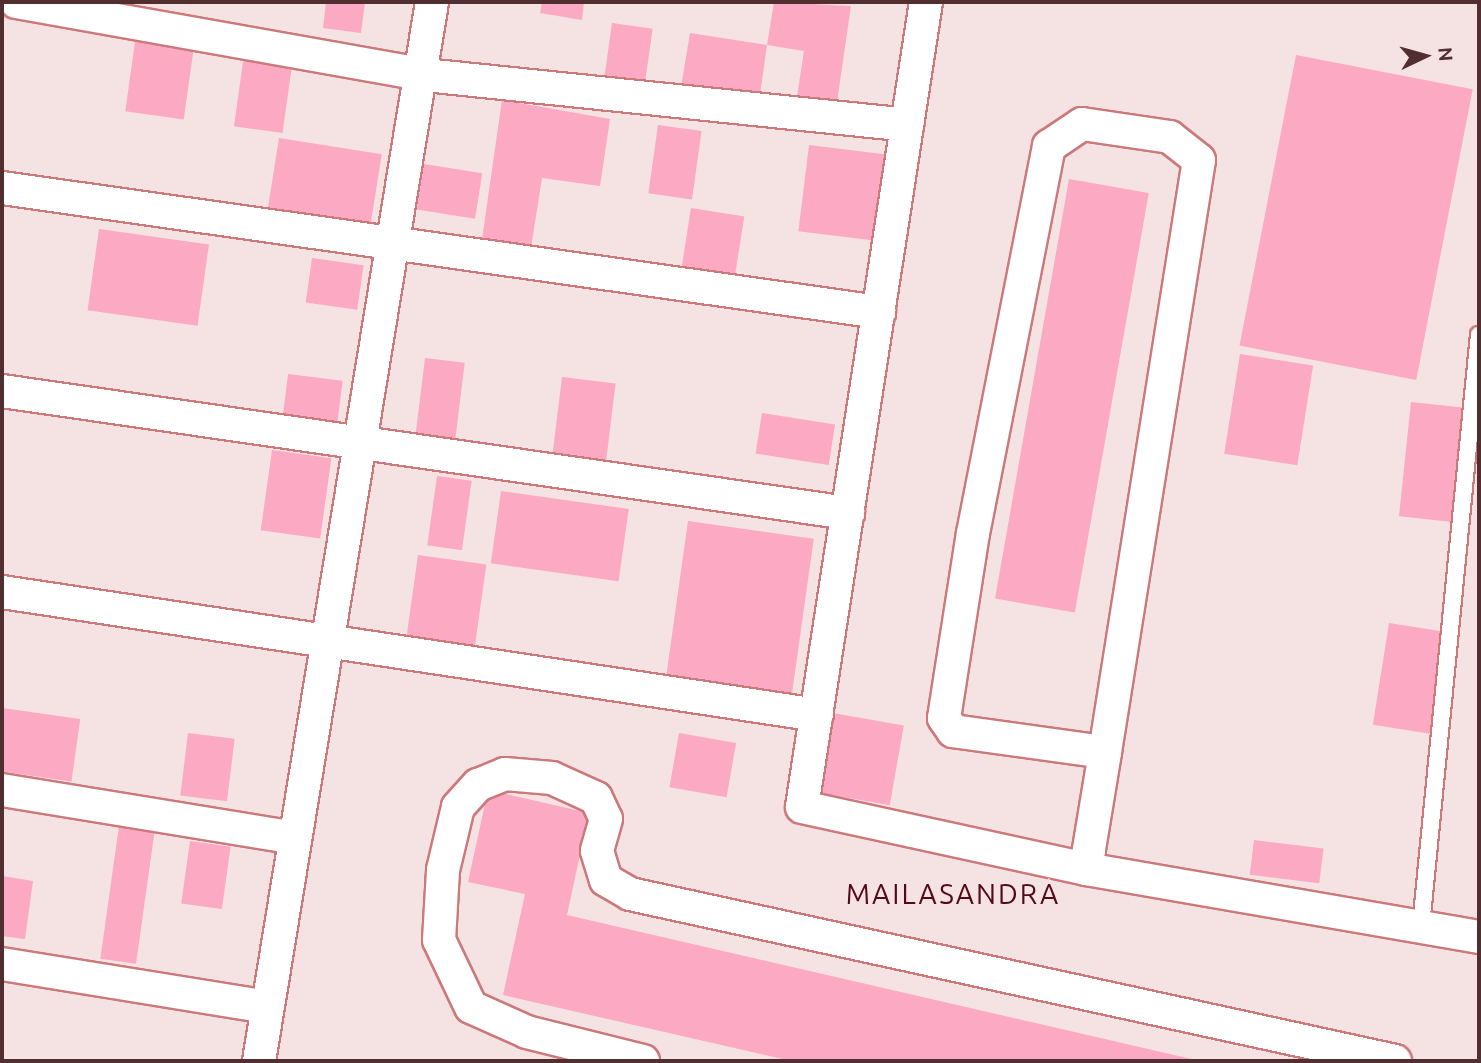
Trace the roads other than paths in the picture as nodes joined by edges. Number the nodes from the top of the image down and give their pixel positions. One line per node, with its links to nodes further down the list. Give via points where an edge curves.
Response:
1 (16, 2): 4 (street)
2 (432, 2): 4 (street)
3 (926, 2): 5 (street)
4 (425, 75): 5 (street); 7 (street)
5 (907, 124): 8 (street)
6 (2, 188): 7 (street)
7 (389, 243): 8 (street); 11 (street)
8 (878, 312): 12 (street)
9 (1479, 335): 20 (lane)
10 (2, 391): 11 (street)
11 (358, 443): 12 (street); 14 (street)
12 (848, 513): 15 (street)
13 (2, 592): 14 (street)
14 (327, 640): 15 (street); 18 (street)
15 (817, 715): 19 (street, via 802,807)
16 (1105, 752): 16 (street, via 1199,160 1170,137 1082,124 1049,146 973,533 944,718 953,730); 19 (street)
17 (2, 790): 18 (street)
18 (295, 838): 23 (street)
19 (1086, 869): 20 (street)
20 (1421, 926): 21 (street)
21 (1479, 937)
22 (2, 964): 23 (street)
23 (267, 1007): 24 (street)
24 (259, 1061)
25 (643, 1061): 26 (street, via 527,1032 471,1007 439,940 443,870 458,807 478,785 505,774 552,778 596,798 606,819 597,851 606,880 630,894)
26 (1395, 1061)

